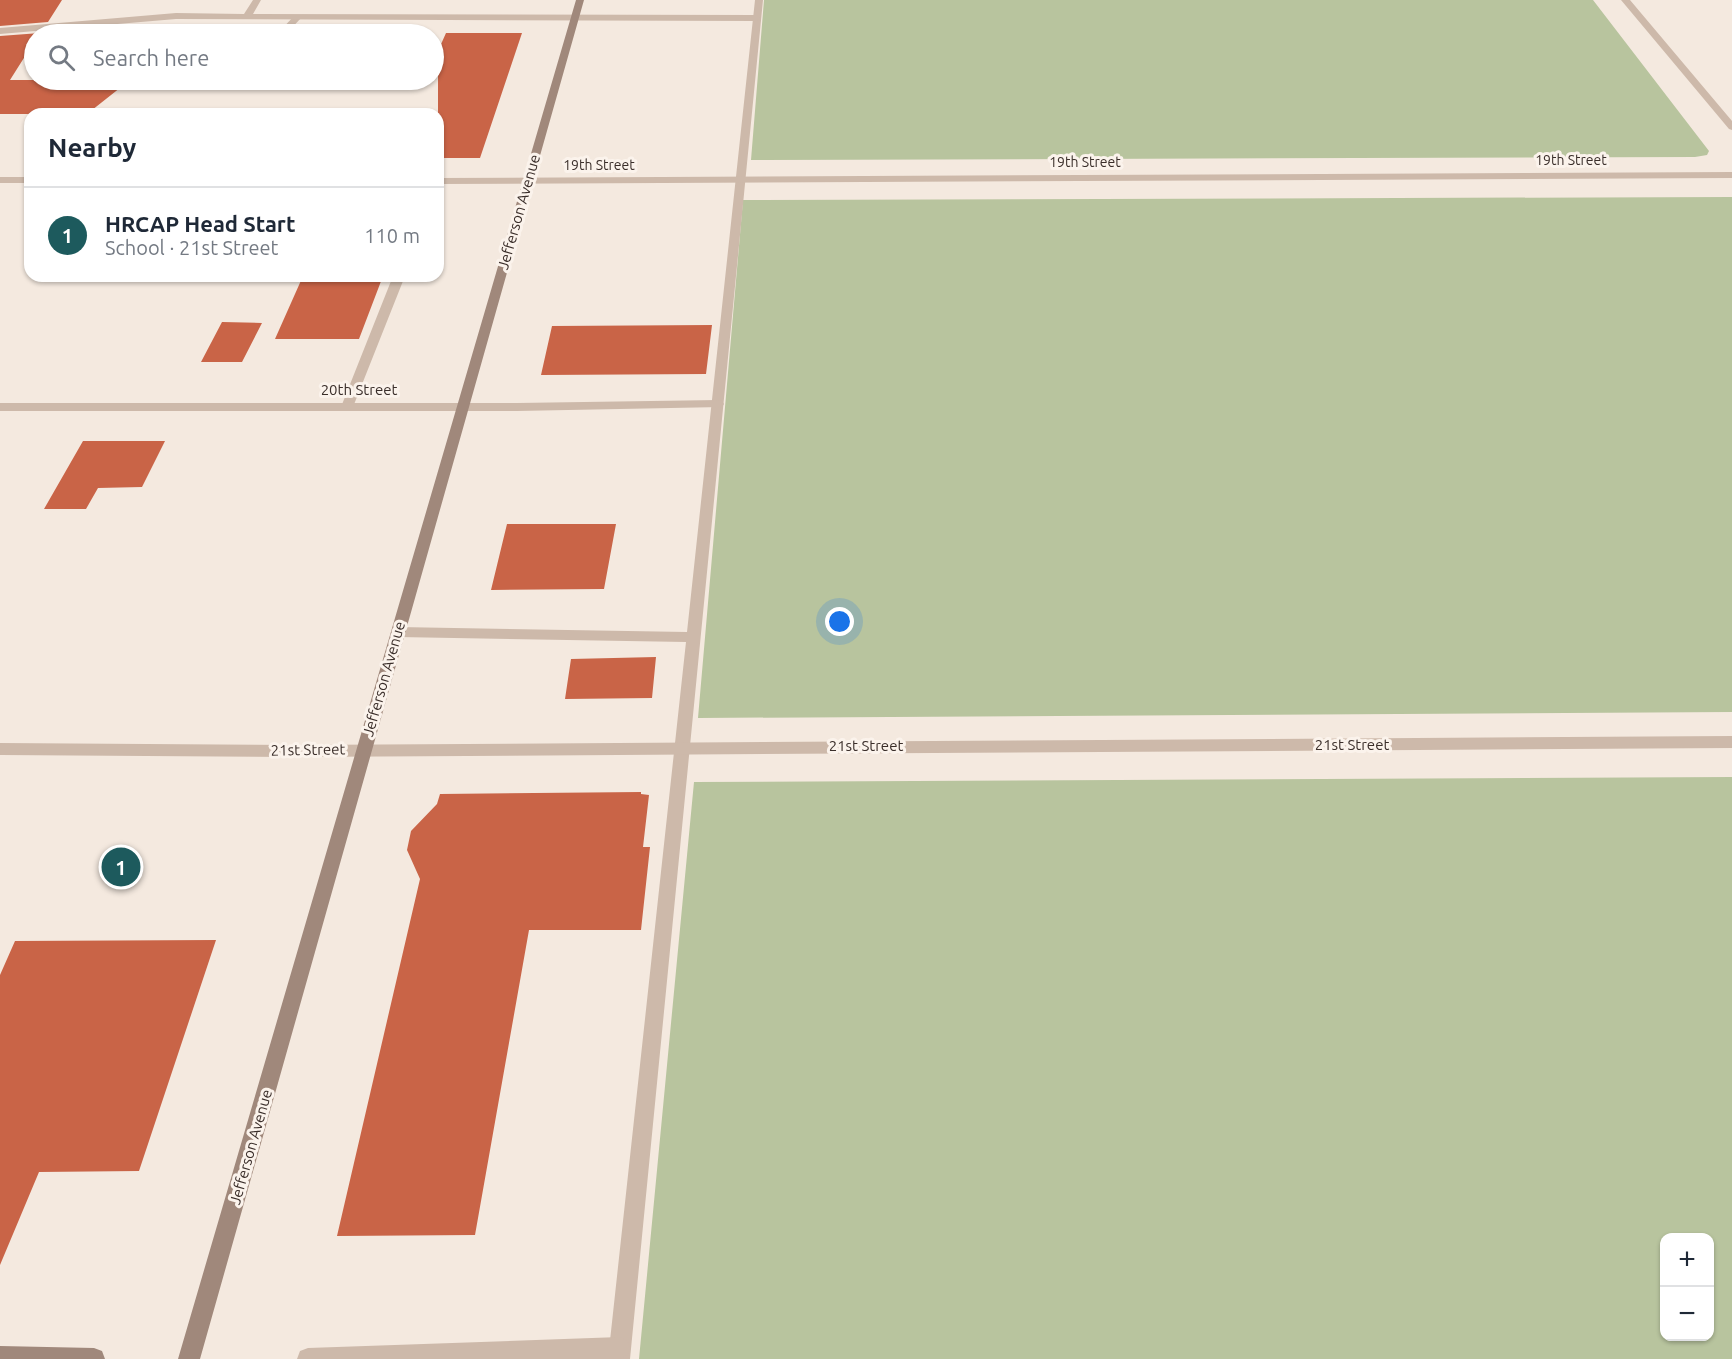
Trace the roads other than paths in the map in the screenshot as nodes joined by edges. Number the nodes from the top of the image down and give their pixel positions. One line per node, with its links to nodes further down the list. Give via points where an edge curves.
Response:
1 (257, 0): 5 (street)
2 (580, 0): 7 (main road, Jefferson Avenue)
3 (759, 0): 8 (street)
4 (1625, 0): 13 (street)
5 (247, 16): 6 (street); 9 (street, via 177,16)
6 (298, 17): 7 (street); 10 (street)
7 (575, 18): 8 (street); 17 (main road, Jefferson Avenue)
8 (756, 18): 18 (street)
9 (83, 24)
10 (291, 24)
11 (24, 29): 12 (street)
12 (0, 31)
13 (1732, 127)
14 (1732, 175): 18 (street, 19th Street)
15 (0, 180): 16 (street)
16 (24, 180)
17 (528, 180): 18 (street, 19th Street); 19 (street, 19th Street); 22 (main road, Jefferson Avenue)
18 (739, 180): 21 (street)
19 (444, 181)
20 (397, 282): 24 (street)
21 (718, 404): 22 (street, 20th Street); 26 (street)
22 (463, 406): 24 (street, 20th Street); 25 (main road, Jefferson Avenue)
23 (0, 407): 24 (street, 20th Street)
24 (347, 407)
25 (398, 632): 26 (street); 30 (main road, Jefferson Avenue)
26 (694, 637): 28 (street)
27 (1732, 741): 28 (street, 21st Street)
28 (683, 747): 30 (street, 21st Street); 31 (street)
29 (0, 749): 30 (street, 21st Street)
30 (364, 750): 34 (main road, Jefferson Avenue)
31 (620, 1354): 35 (street)
32 (0, 1357): 33 (main road)
33 (94, 1359)
34 (189, 1359)
35 (308, 1359)

